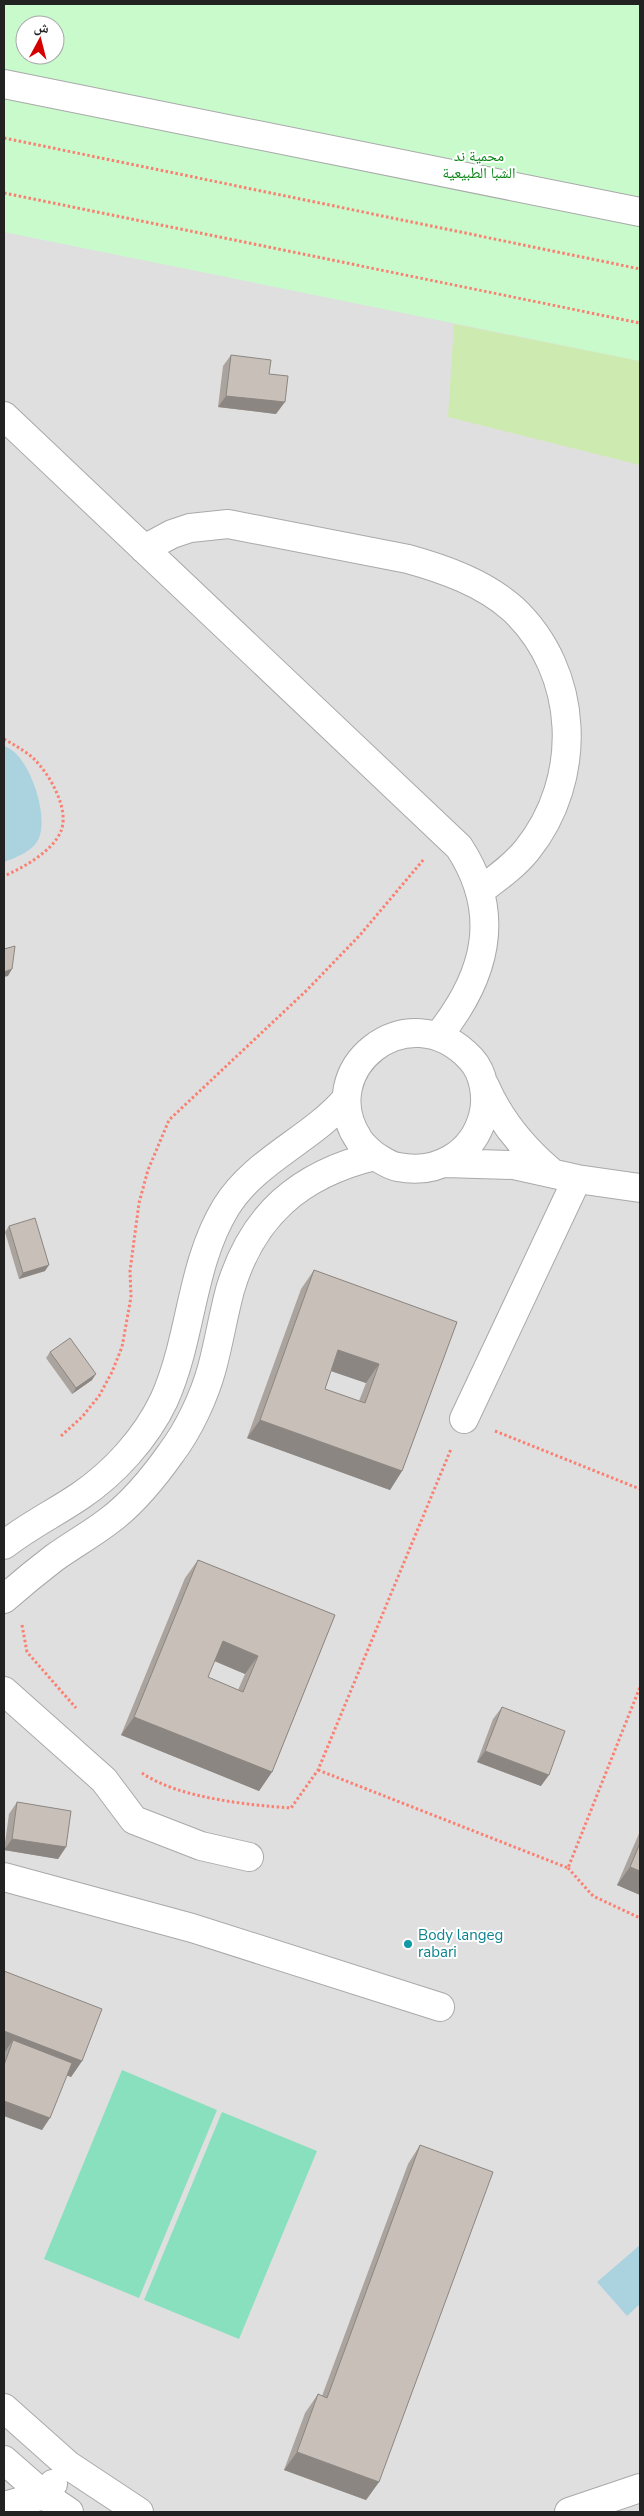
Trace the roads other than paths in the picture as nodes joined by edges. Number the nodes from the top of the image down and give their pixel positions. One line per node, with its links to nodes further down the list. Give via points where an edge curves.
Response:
1 (4, 84): 2 (street)
2 (640, 212)
3 (4, 416): 4 (street)
4 (144, 549): 5 (street, via 459,847 473,867); 5 (street, via 190,528 228,524 434,566 488,590 512,608 534,631 550,658 561,687 568,746 564,774 542,827 506,871)
5 (481, 890): 6 (street, via 486,913 479,964 456,1015)
6 (439, 1035): 7 (street, via 459,1046 474,1063); 8 (street, via 406,1032 376,1044 355,1067)
7 (483, 1083): 10 (street, via 485,1107 479,1131 465,1150); 11 (street, via 504,1123)
8 (346, 1099): 9 (street, via 349,1121 359,1140); 15 (street, via 316,1129 248,1181 227,1205 200,1265 164,1400)
9 (374, 1156): 10 (street, via 397,1167 421,1170); 16 (street, via 342,1165 305,1183 280,1205 251,1240 230,1291 212,1370 195,1412)
10 (445, 1163): 11 (street, via 514,1165)
11 (550, 1171): 12 (street)
12 (577, 1179): 13 (street); 14 (street)
13 (640, 1188)
14 (464, 1419)
15 (142, 1435): 16 (street); 17 (street, via 102,1479)
16 (173, 1451): 18 (street, via 145,1488 112,1519 54,1558)
17 (4, 1545)
18 (4, 1599)
19 (4, 1691): 20 (street, via 104,1780 134,1820 201,1846)
20 (249, 1857)
21 (4, 1877): 22 (street, via 192,1928)
22 (440, 2007)
23 (4, 2408): 25 (street)
24 (4, 2460): 27 (street)
25 (68, 2465): 27 (street); 30 (street)
26 (640, 2488): 31 (street)
27 (44, 2495): 28 (street); 29 (street)
28 (4, 2506)
29 (69, 2512)
30 (139, 2512)
31 (568, 2512)

